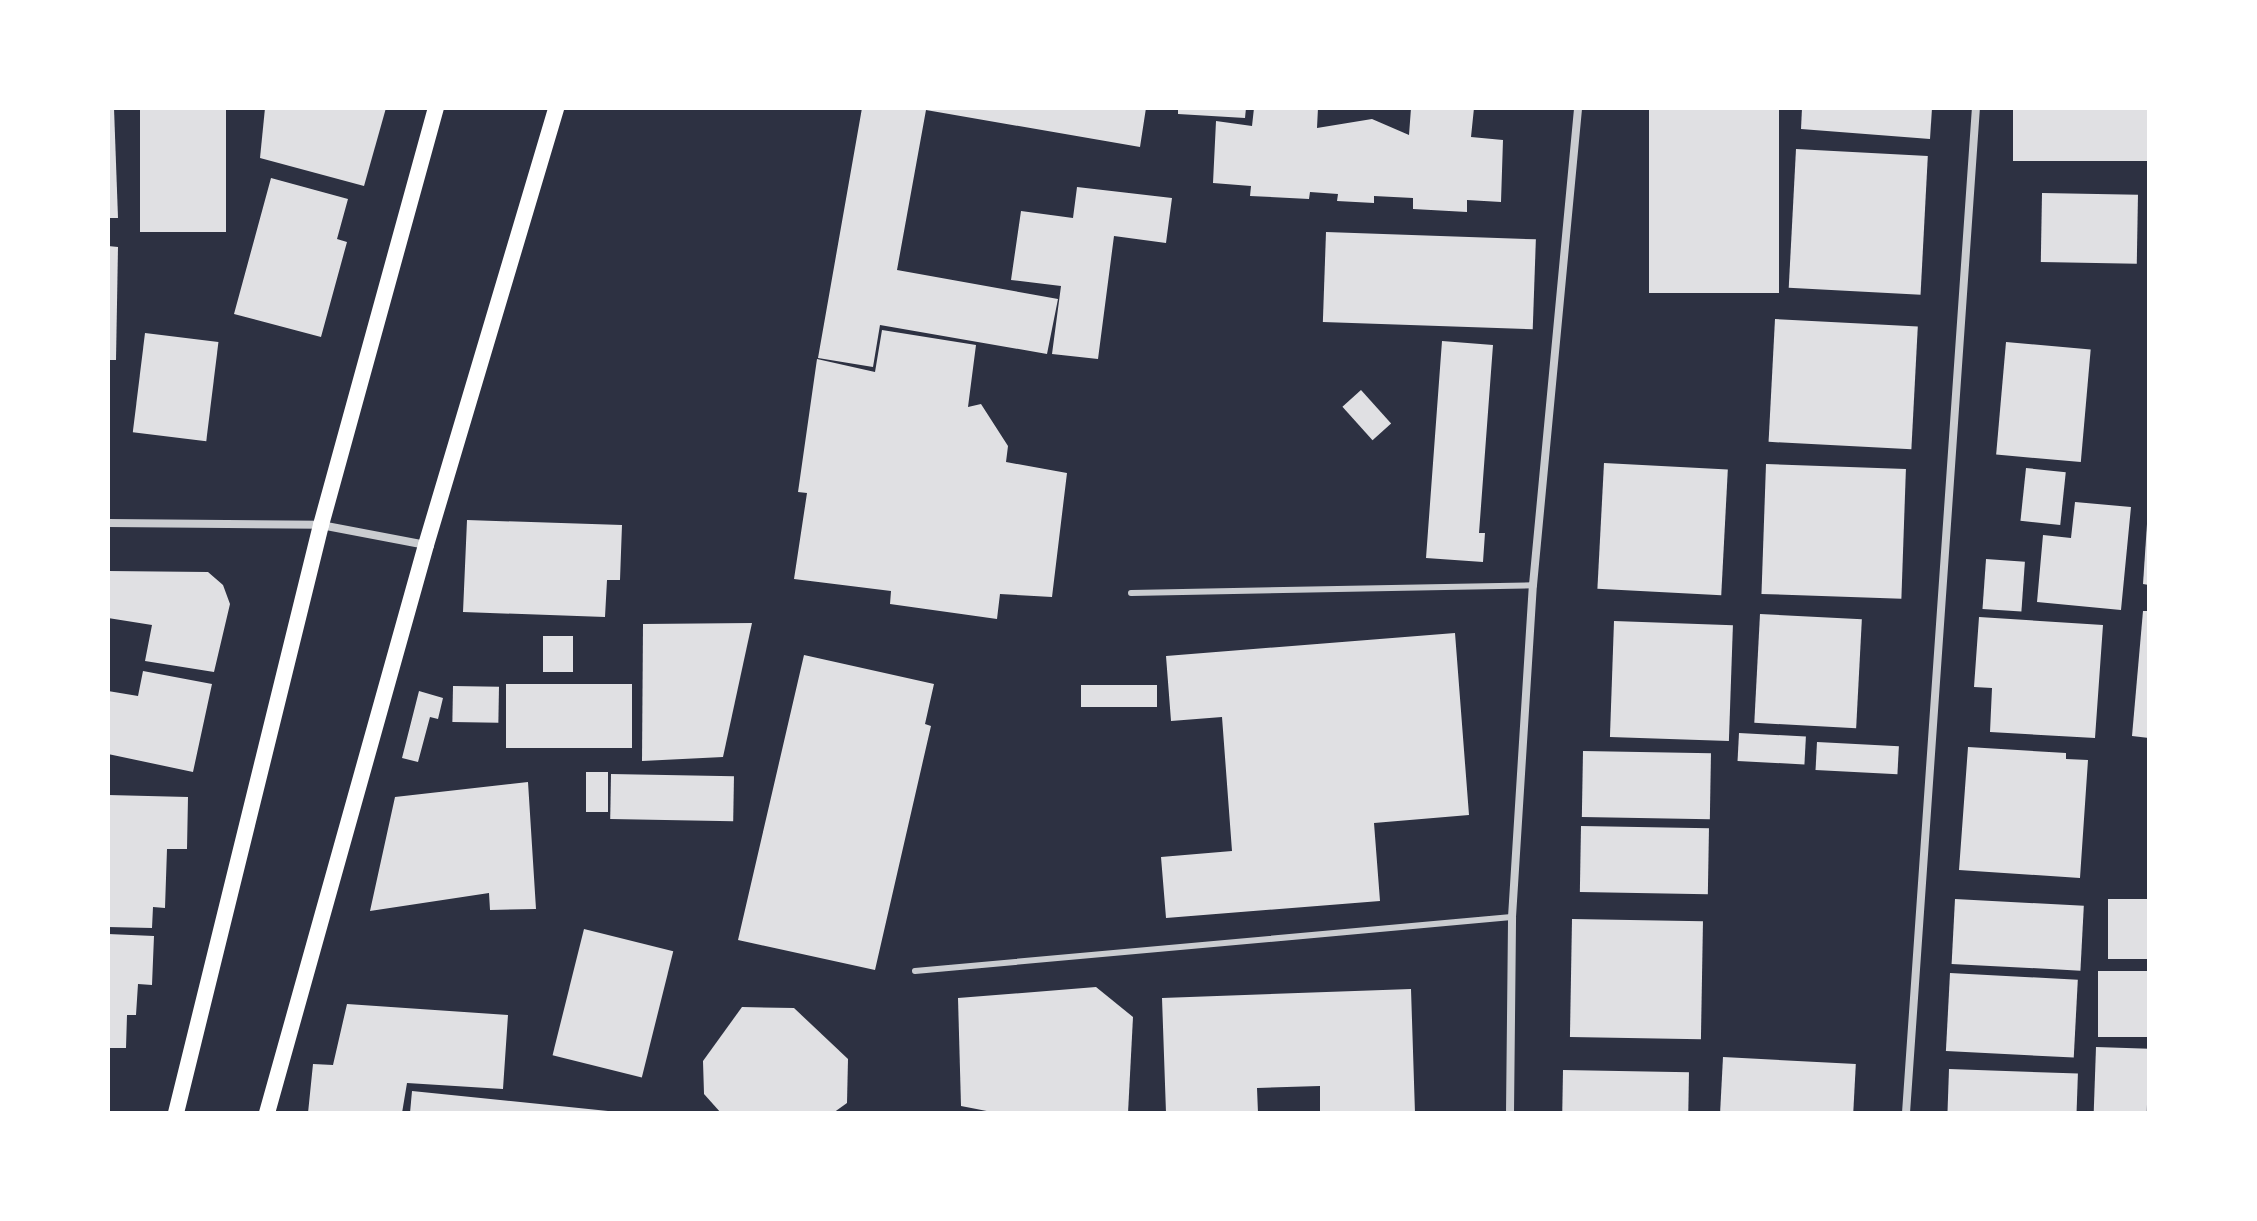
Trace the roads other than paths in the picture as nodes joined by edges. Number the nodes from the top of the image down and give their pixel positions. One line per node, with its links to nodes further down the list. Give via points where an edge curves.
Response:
1 (436, 108): 6 (main road)
2 (556, 108): 7 (main road)
3 (1578, 108): 8 (street)
4 (1976, 108): 15 (street)
5 (108, 523): 6 (street)
6 (321, 525): 7 (street); 12 (main road)
7 (426, 545): 13 (main road)
8 (1533, 585): 9 (lane); 10 (street)
9 (1131, 593)
10 (1512, 917): 11 (lane); 14 (street)
11 (915, 971)
12 (176, 1113)
13 (267, 1113)
14 (1510, 1113)
15 (1906, 1113)

